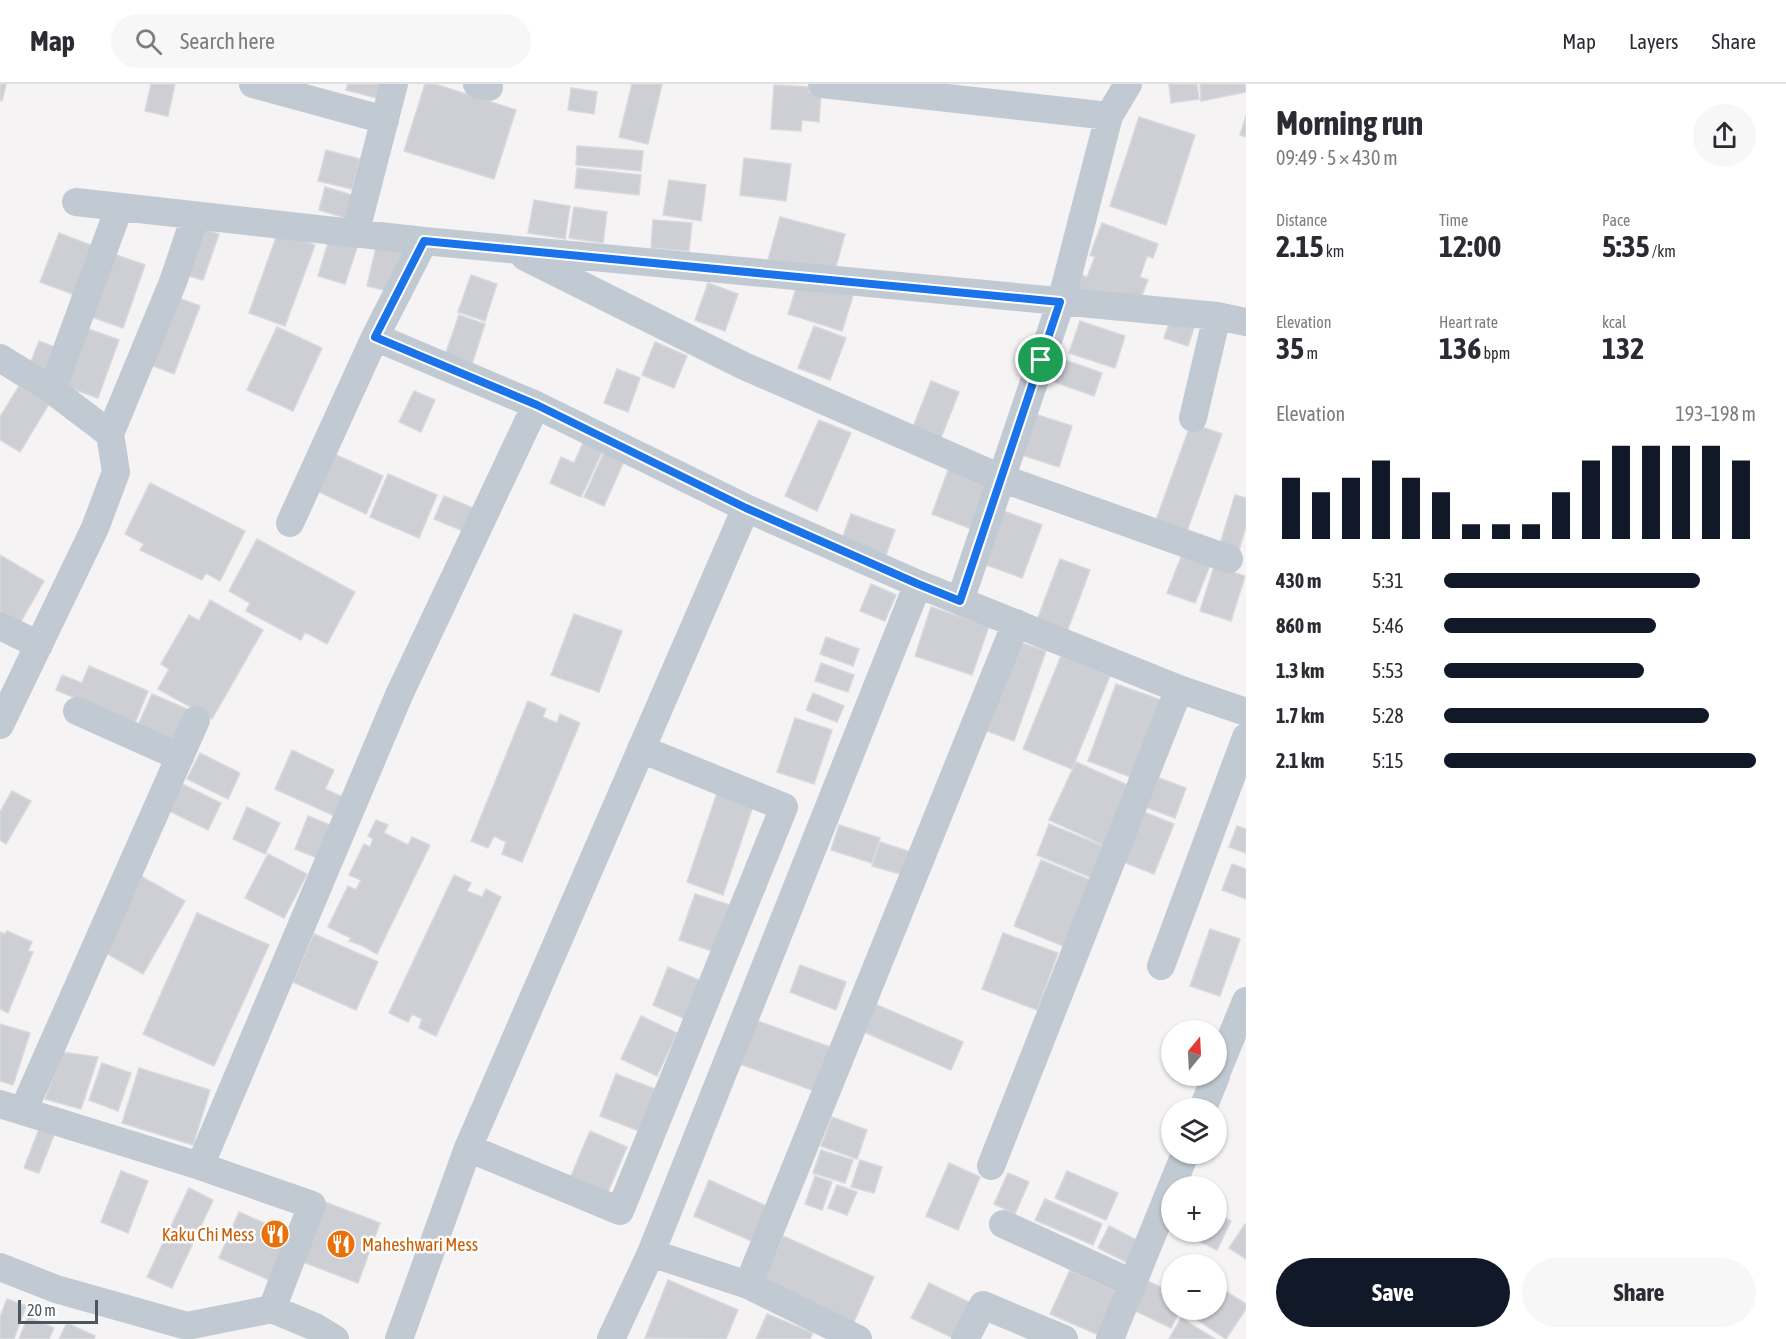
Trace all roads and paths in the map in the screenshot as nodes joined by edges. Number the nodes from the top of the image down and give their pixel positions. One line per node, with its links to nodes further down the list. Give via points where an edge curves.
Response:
1 (253, 84): 6 (street)
2 (394, 84): 6 (street)
3 (822, 84): 5 (street)
4 (1128, 84): 5 (street)
5 (1109, 116): 13 (street)
6 (385, 120): 10 (street)
7 (76, 202): 8 (street)
8 (119, 208): 9 (street); 18 (street)
9 (195, 217): 10 (street); 21 (street, via 173,282)
10 (356, 234): 11 (street)
11 (424, 241): 12 (street); 16 (street)
12 (509, 249): 13 (street); 22 (street, via 744,366)
13 (1060, 302): 14 (street); 22 (street)
14 (1217, 316): 15 (street); 20 (street)
15 (1246, 322)
16 (375, 337): 19 (street); 24 (street)
17 (0, 358): 18 (street)
18 (52, 390): 21 (street)
19 (537, 405): 23 (street); 45 (street, via 399,695)
20 (1193, 418)
21 (110, 434): 30 (street, via 116,472 95,528)
22 (1001, 478): 25 (street); 27 (street)
23 (746, 508): 26 (street); 37 (street)
24 (290, 523)
25 (1229, 559)
26 (918, 584): 27 (street); 48 (street)
27 (960, 601): 28 (street)
28 (1016, 623): 31 (street); 51 (street)
29 (0, 626): 30 (street)
30 (39, 645): 32 (street)
31 (1179, 689): 34 (street); 46 (street)
32 (4, 709)
33 (77, 711): 38 (street)
34 (1246, 712)
35 (196, 720): 38 (street)
36 (1246, 737): 39 (street)
37 (641, 749): 43 (street); 43 (street, via 784,807 620,1211)
38 (180, 757): 42 (street)
39 (1161, 966)
40 (1246, 1001): 41 (street)
41 (1227, 1048)
42 (11, 1108): 45 (street)
43 (468, 1148): 55 (street)
44 (1181, 1164): 50 (street)
45 (200, 1166): 52 (street, via 312,1205)
46 (991, 1166)
47 (1002, 1224): 50 (street)
48 (651, 1253): 51 (street); 56 (street)
49 (0, 1267): 52 (street, via 56,1289 187,1326)
50 (1132, 1282): 60 (street)
51 (748, 1285): 57 (street)
52 (272, 1309): 54 (street)
53 (1027, 1332): 58 (street, via 983,1305); 59 (street)
54 (336, 1339)
55 (399, 1339)
56 (611, 1339)
57 (858, 1339)
58 (965, 1339)
59 (1064, 1339)
60 (1110, 1339)

